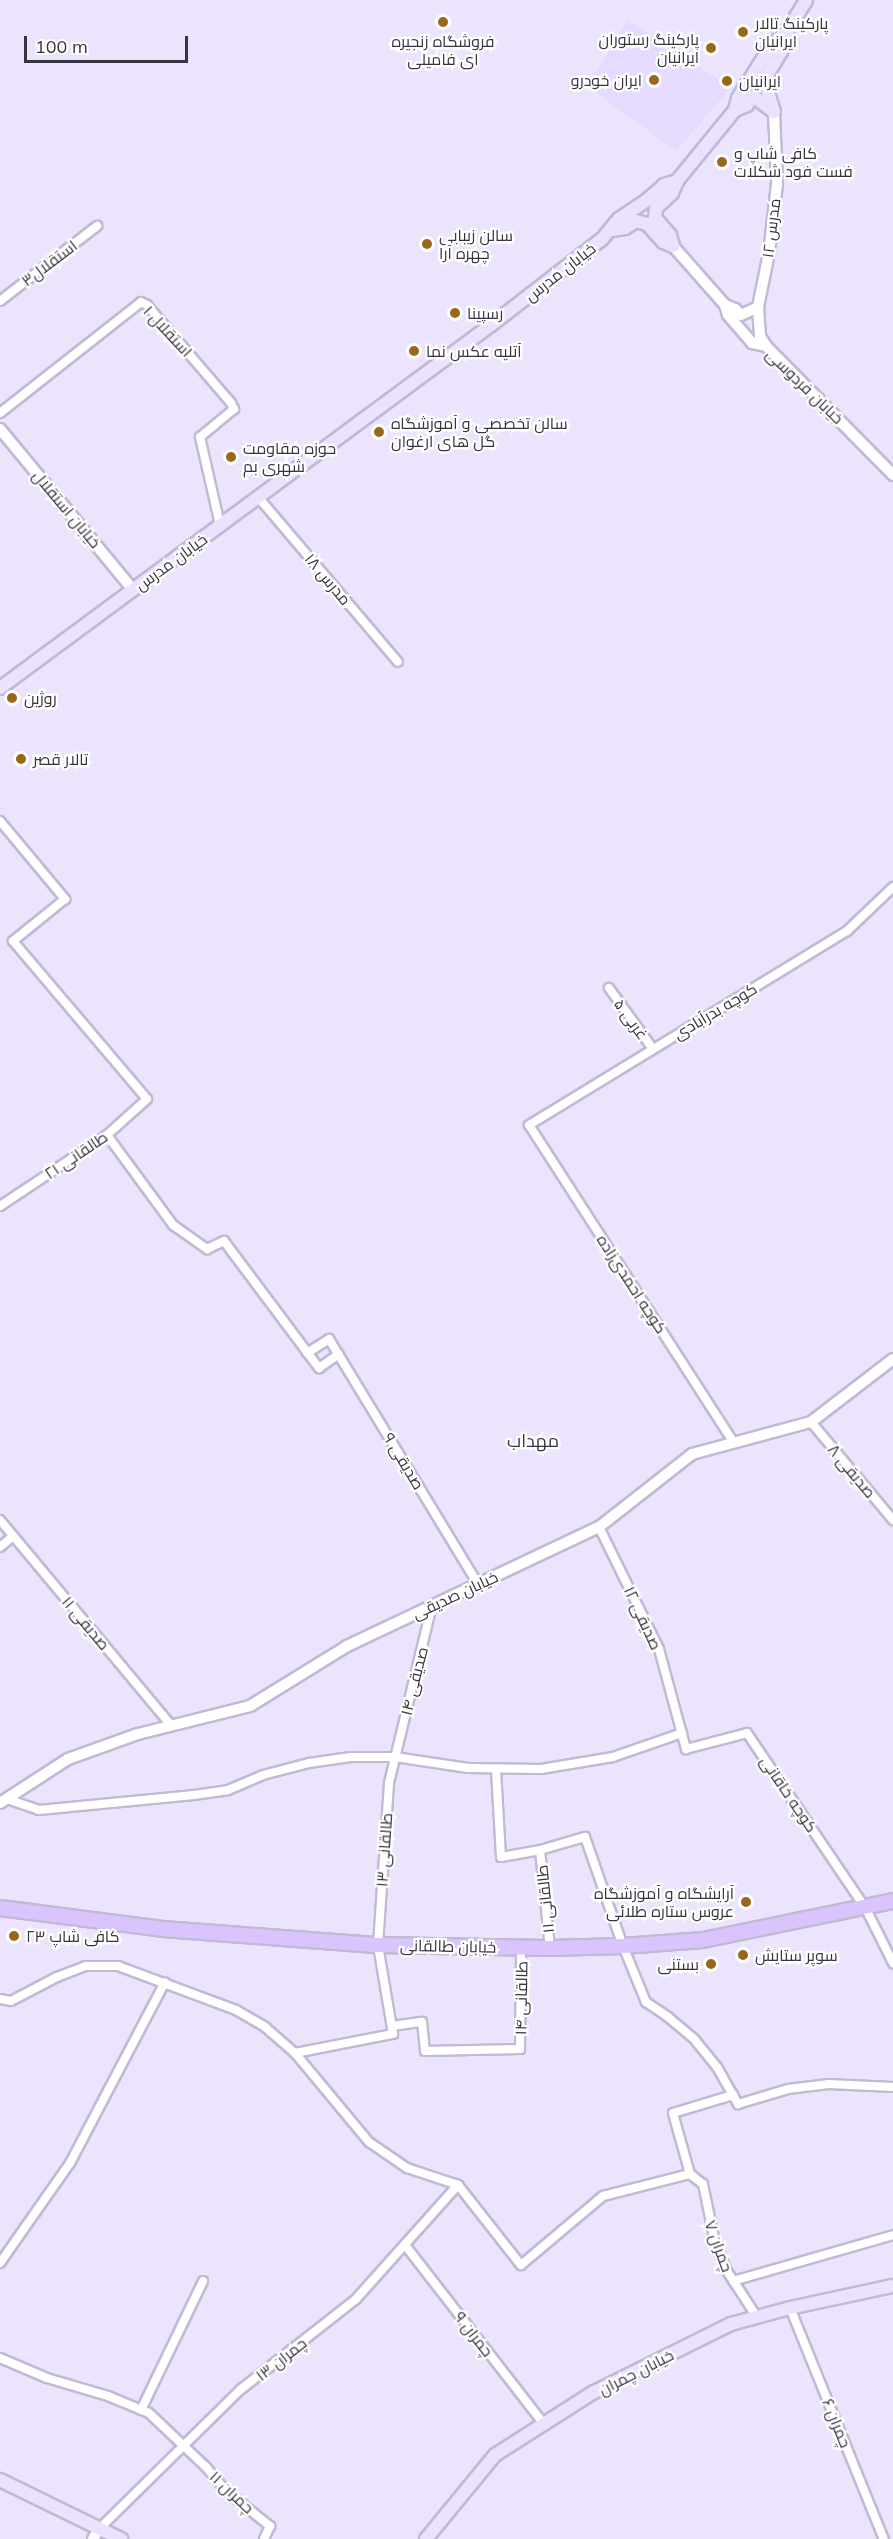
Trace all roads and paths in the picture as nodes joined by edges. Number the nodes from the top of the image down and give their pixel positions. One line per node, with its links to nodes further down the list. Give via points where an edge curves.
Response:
1 (806, 0): 2 (main road, خیابان مدرس)
2 (787, 31): 3 (main road, خیابان مدرس, via 771,46 738,98); 4 (main road, via 781,52 764,80)
3 (735, 110): 4 (main road, via 747,105 753,96); 5 (main road, خیابان مدرس)
4 (774, 112): 11 (street, مدرس ۱۲, via 777,184)
5 (677, 181): 7 (main road, خیابان مدرس, via 664,185 619,219); 8 (main road, via 672,193 656,207 655,218 670,235)
6 (97, 226): 9 (street, استقلال۳)
7 (613, 230): 8 (main road, via 636,221 647,224 663,242); 16 (main road, خیابان مدرس)
8 (673, 246): 10 (street, خیابان فردوسی)
9 (0, 301)
10 (725, 305): 11 (street, via 741,315); 12 (street, خیابان فردوسی, via 728,315 752,343)
11 (758, 307): 12 (street, مدرس ۱۲, via 760,336)
12 (766, 346): 15 (street, خیابان فردوسی)
13 (0, 413): 17 (street, استقلال ۱, via 141,302 147,305 234,409 200,437)
14 (0, 429): 18 (street, خیابان استقلال)
15 (893, 475)
16 (258, 497): 17 (main road, خیابان مدرس); 19 (street, مدرس ۱۸)
17 (220, 525): 18 (main road, خیابان مدرس)
18 (133, 590): 20 (main road, خیابان مدرس)
19 (398, 662)
20 (0, 688)
21 (0, 821): 26 (street, طالقانی ۲۱, via 65,899 13,941 147,1099)
22 (893, 887): 24 (street, کوچه بدرآبادی, via 847,931)
23 (609, 988): 24 (street, ۵ غربی)
24 (654, 1049): 25 (street, کوچه بدرآبادی)
25 (529, 1125): 32 (street, کوچه احمدی‌زاده)
26 (107, 1135): 27 (street, طالقانی ۲۱); 28 (street, via 173,1225 207,1249 224,1240)
27 (0, 1206)
28 (307, 1353): 29 (street, via 319,1368); 29 (street, صدیقی ۹, via 329,1339)
29 (339, 1354): 38 (street, صدیقی ۹)
30 (893, 1359): 31 (street, خیابان صدیقی)
31 (811, 1422): 32 (street, خیابان صدیقی); 34 (street, صدیقی ۸)
32 (734, 1443): 35 (street, خیابان صدیقی, via 692,1454)
33 (0, 1520): 36 (street, صدیقی ۱۱)
34 (893, 1520)
35 (599, 1527): 38 (street, خیابان صدیقی); 41 (street, صدیقی ۱۲, via 659,1648)
36 (13, 1536): 37 (street); 40 (street, صدیقی ۱۱)
37 (0, 1547)
38 (478, 1584): 39 (street, خیابان صدیقی)
39 (432, 1605): 40 (street, خیابان صدیقی, via 346,1646 250,1706); 43 (street, صدیقی ۱۴)
40 (171, 1725): 45 (street, خیابان صدیقی, via 68,1759)
41 (682, 1733): 42 (street, صدیقی ۱۲); 44 (street, via 622,1754 577,1764)
42 (686, 1749): 48 (street, کوچه خاقانی, via 747,1733)
43 (395, 1757): 44 (street); 45 (street, via 351,1757 309,1763 263,1775 228,1790 154,1800 39,1810); 50 (street, طالقانی ۱۳, via 389,1783)
44 (496, 1770): 46 (street, via 501,1857)
45 (3, 1801)
46 (540, 1850): 51 (street, via 585,1837); 53 (street, طالقانی ۱۱)
47 (893, 1901): 48 (main road, خیابان طالقانی)
48 (865, 1907): 51 (main road, خیابان طالقانی, via 703,1940); 54 (street)
49 (0, 1908): 50 (main road, خیابان طالقانی, via 163,1929)
50 (378, 1945): 52 (main road, خیابان طالقانی); 57 (street, طالقانی ۱۳)
51 (623, 1946): 53 (main road, خیابان طالقانی); 60 (street, via 646,2002 694,2040 717,2067)
52 (521, 1948): 53 (main road, خیابان طالقانی); 57 (street, طالقانی ۱۴, via 520,2049 426,2051 422,2022)
53 (550, 1948)
54 (893, 1963)
55 (165, 1982): 56 (street, via 118,1966 87,1966 11,2001); 58 (street, via 236,2010 265,2027); 65 (street, via 69,2163)
56 (0, 1999)
57 (393, 2030): 58 (street)
58 (296, 2053): 62 (street, via 369,2142 407,2168)
59 (893, 2087): 60 (street, via 829,2084 788,2089 738,2104)
60 (733, 2095): 61 (street, چمران ۷, via 674,2113)
61 (690, 2174): 62 (street, via 603,2196 521,2265); 67 (street, چمران ۷, via 703,2184 715,2242)
62 (458, 2185): 64 (street, چمران ۱۳)
63 (893, 2235): 67 (street)
64 (405, 2245): 73 (street, چمران ۹); 74 (street, چمران ۱۳, via 356,2299 240,2390)
65 (0, 2263)
66 (203, 2281): 72 (street)
67 (733, 2281): 70 (street, چمران ۷)
68 (893, 2286): 69 (main road, خیابان چمران)
69 (790, 2308): 70 (main road, خیابان چمران); 80 (street, چمران ۶)
70 (757, 2317): 73 (main road, خیابان چمران, via 731,2324 594,2392)
71 (0, 2358): 72 (street)
72 (141, 2410): 74 (street)
73 (544, 2424): 79 (main road, خیابان چمران, via 495,2455)
74 (183, 2446): 76 (street, چمران ۱۳); 78 (street, چمران ۱۱, via 225,2490 270,2526)
75 (0, 2480): 76 (main road)
76 (96, 2534): 77 (main road)
77 (121, 2539)
78 (264, 2539)
79 (426, 2539)
80 (884, 2539)

